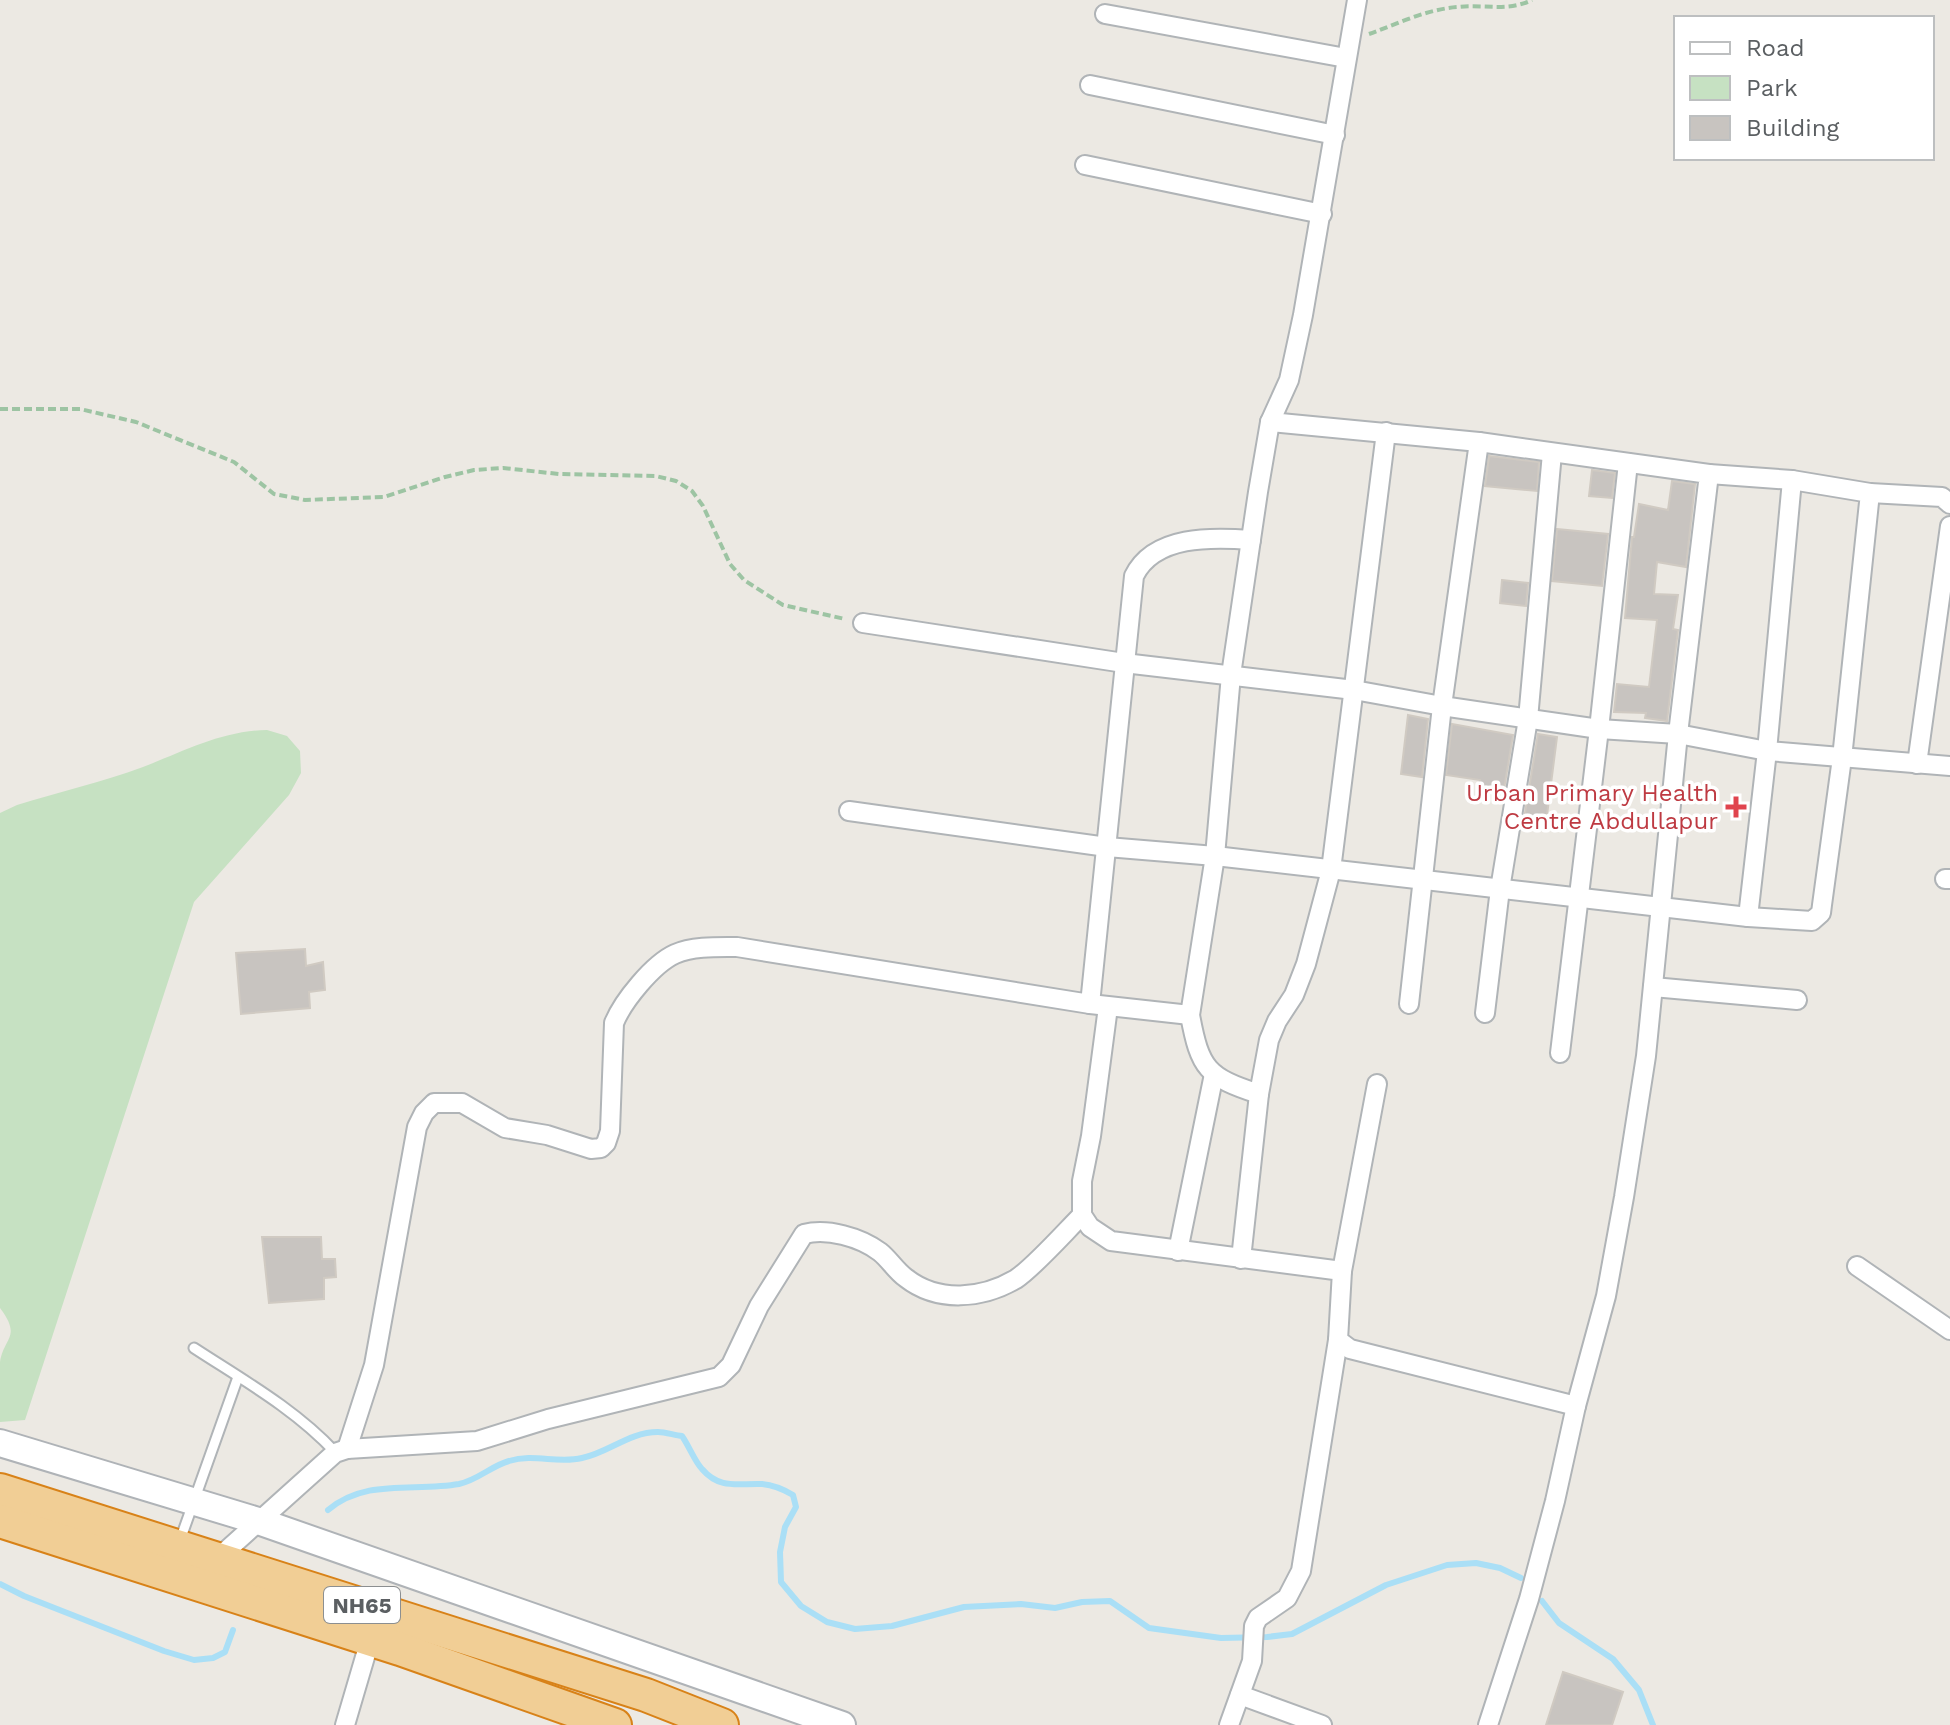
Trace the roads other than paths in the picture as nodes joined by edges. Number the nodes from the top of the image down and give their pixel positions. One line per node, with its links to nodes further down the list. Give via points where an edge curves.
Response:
1 (1357, 0): 3 (street)
2 (1105, 14): 3 (street)
3 (1347, 50): 5 (street)
4 (1090, 85): 5 (street)
5 (1335, 135): 7 (street)
6 (1085, 165): 7 (street)
7 (1322, 214): 8 (street, via 1289,380)
8 (1270, 422): 9 (street); 18 (street)
9 (1386, 432): 10 (street); 23 (street)
10 (1479, 442): 11 (street); 24 (street)
11 (1552, 453): 12 (street); 25 (street)
12 (1628, 463): 13 (street); 26 (street)
13 (1709, 474): 14 (street); 27 (street)
14 (1792, 480): 15 (street); 28 (street)
15 (1870, 493): 16 (street, via 1942,497); 29 (street)
16 (1950, 504)
17 (1950, 526): 20 (street)
18 (1251, 540): 21 (street, via 1194,540 1148,556 1134,576); 22 (street)
19 (863, 623): 21 (street)
20 (1942, 643): 30 (street)
21 (1124, 663): 22 (street); 33 (street)
22 (1231, 675): 23 (street); 34 (street)
23 (1354, 690): 24 (street); 35 (street)
24 (1442, 706): 25 (street); 36 (street)
25 (1528, 719): 26 (street); 37 (street)
26 (1599, 729): 27 (street); 38 (street)
27 (1678, 734): 28 (street); 39 (street)
28 (1767, 751): 29 (street); 40 (street)
29 (1842, 758): 30 (street); 40 (street, via 1821,913 1801,922)
30 (1917, 764): 31 (street)
31 (1950, 766)
32 (849, 811): 33 (street)
33 (1107, 847): 34 (street); 44 (street)
34 (1215, 856): 35 (street); 46 (street)
35 (1331, 870): 36 (street); 50 (street, via 1306,964 1269,1040)
36 (1421, 880): 37 (street); 43 (street)
37 (1500, 889): 38 (street); 45 (street)
38 (1577, 896): 39 (street); 47 (street)
39 (1661, 907): 40 (street); 41 (street)
40 (1748, 917)
41 (1653, 987): 42 (street); 60 (street, via 1622,1212)
42 (1797, 1000)
43 (1409, 1004)
44 (1099, 1006): 46 (street); 51 (street); 62 (street, via 737,947 675,954 642,981 614,1023 610,1131 601,1148 513,1131 462,1103 434,1103 424,1113 417,1127 373,1374)
45 (1485, 1013)
46 (1190, 1015): 48 (street, via 1201,1059)
47 (1560, 1053)
48 (1214, 1074): 50 (street); 52 (street)
49 (1377, 1084): 55 (street)
50 (1259, 1094): 53 (street)
51 (1082, 1215): 52 (street, via 1111,1241); 62 (street, via 1019,1277 1000,1288 951,1297 915,1284 868,1245 830,1232 804,1234 759,1306 731,1365 719,1377 477,1441)
52 (1178, 1251): 53 (street)
53 (1241, 1259): 55 (street)
54 (1857, 1266): 56 (street)
55 (1342, 1271): 57 (street)
56 (1950, 1330)
57 (1338, 1340): 60 (street, via 1360,1352); 70 (street, via 1301,1571 1287,1598 1254,1626 1254,1647)
58 (194, 1348): 59 (lane)
59 (238, 1377): 62 (lane); 64 (lane)
60 (1576, 1406): 77 (street, via 1529,1599)
61 (0, 1443): 64 (street)
62 (341, 1451): 66 (street)
63 (0, 1490): 67 (highway, NH65)
64 (193, 1502): 66 (street); 67 (lane)
65 (0, 1521): 69 (highway, NH65)
66 (258, 1521): 68 (street); 74 (street)
67 (178, 1546): 68 (highway, NH65)
68 (217, 1559): 73 (highway, NH65, via 646,1695)
69 (370, 1640): 71 (street); 72 (highway, NH65)
70 (1240, 1695): 75 (street); 76 (street)
71 (345, 1725)
72 (615, 1725)
73 (722, 1725)
74 (842, 1725)
75 (1229, 1725)
76 (1322, 1725)
77 (1488, 1725)

